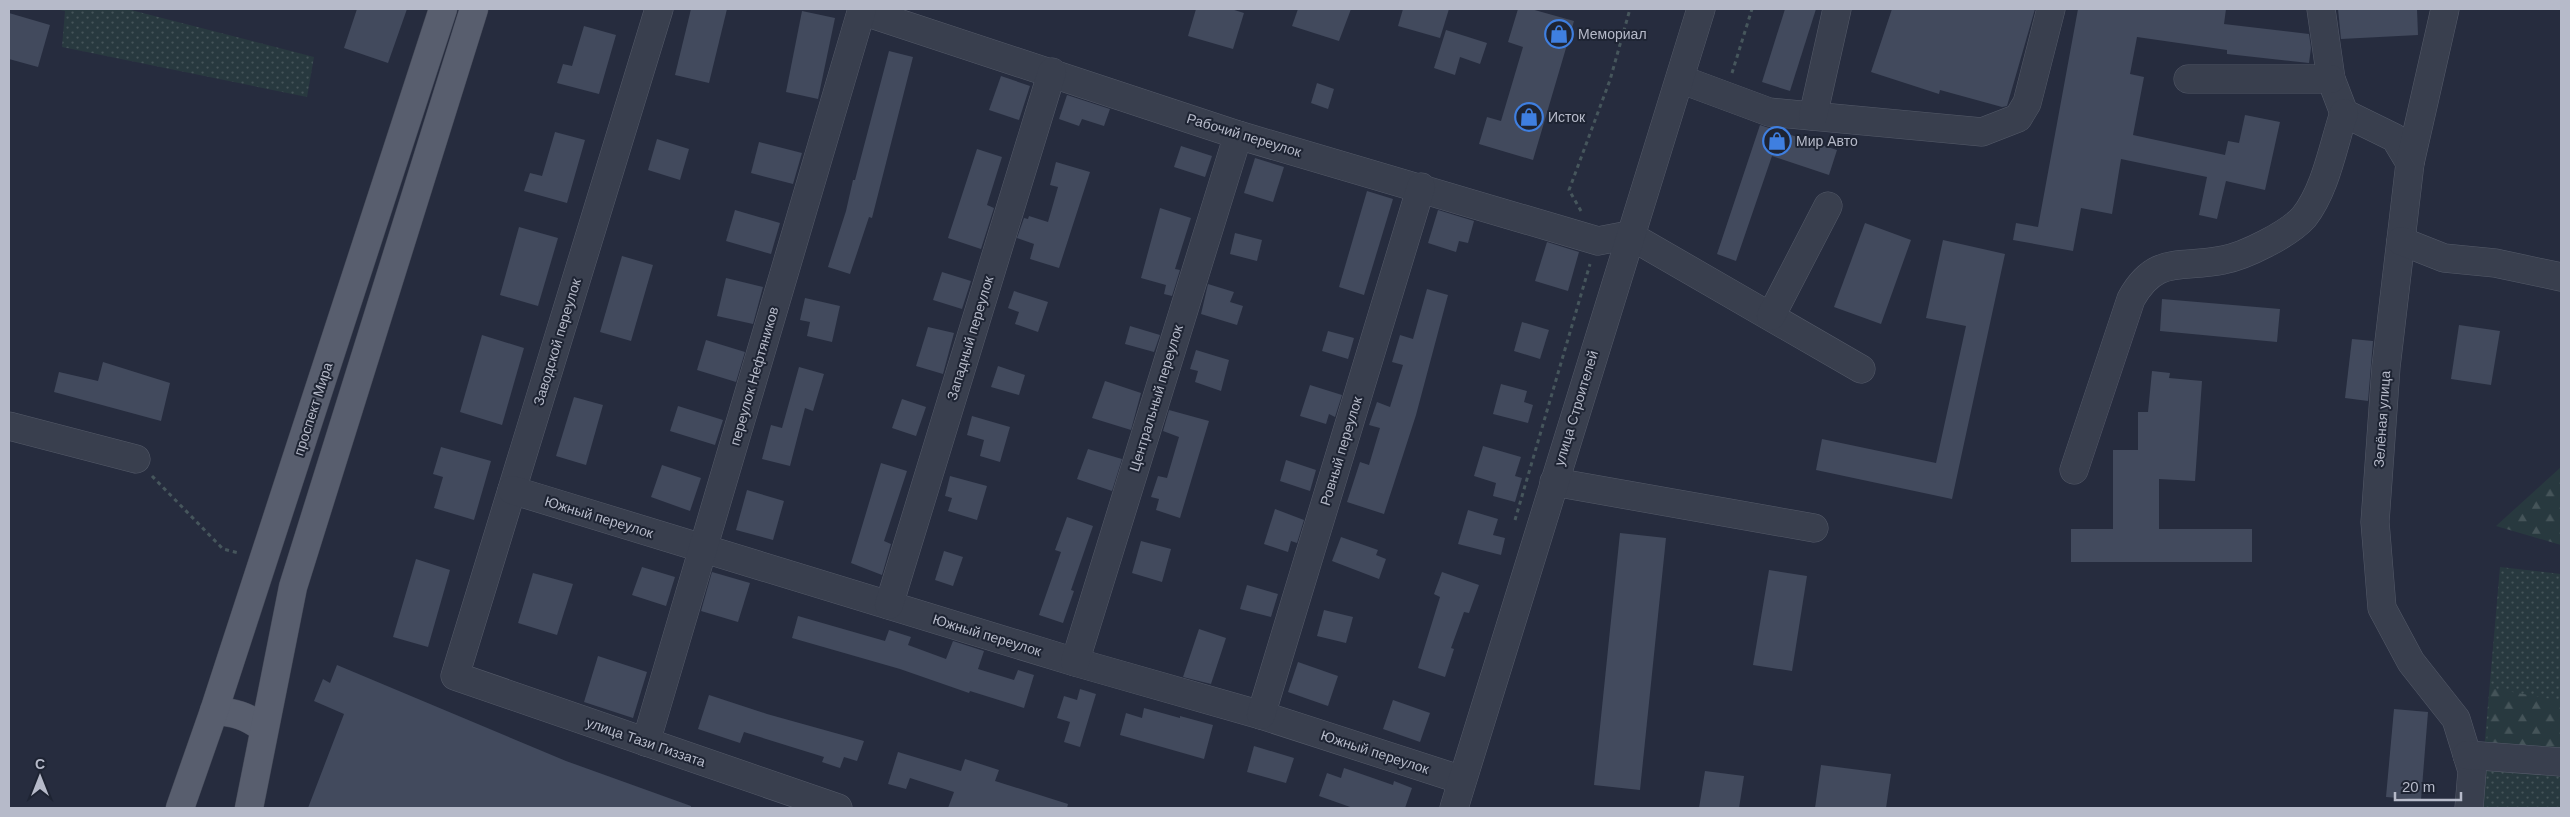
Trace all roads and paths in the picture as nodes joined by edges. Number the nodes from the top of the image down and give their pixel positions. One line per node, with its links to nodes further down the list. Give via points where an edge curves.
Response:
1 (443, 9): 40 (main road, проспект Мира)
2 (474, 9): 42 (main road, via 293,587)
3 (659, 9): 33 (street, Заводской переулок)
4 (1630, 9): 24 (path, via 1610,80 1570,190)
5 (1701, 9): 14 (street, улица Строителей)
6 (1752, 9): 16 (path)
7 (1837, 9): 18 (street)
8 (2051, 9): 18 (street, via 2027,103 2018,118 1982,132)
9 (2321, 9): 15 (street)
10 (2445, 9): 20 (street, Зелёная улица)
11 (862, 10): 12 (street, Рабочий переулок); 36 (street, переулок Нефтяников)
12 (1052, 72): 19 (street, Рабочий переулок); 37 (street, Западный переулок)
13 (2188, 78): 15 (street)
14 (1680, 79): 16 (street); 23 (street, улица Строителей)
15 (2331, 79): 17 (street)
16 (1725, 95): 18 (street, via 1769,112)
17 (2344, 113): 20 (street, via 2396,138); 31 (street, via 2318,193 2298,222 2262,245 2224,260 2174,265 2150,272 2140,282 2131,299)
18 (1813, 116)
19 (1238, 135): 21 (street, Рабочий переулок); 38 (street, Центральный переулок)
20 (2410, 163): 25 (street, Зелёная улица)
21 (1421, 188): 24 (street, Рабочий переулок); 41 (street, Ровный переулок)
22 (1828, 206): 27 (street)
23 (1630, 235): 24 (street, Рабочий переулок); 27 (street); 32 (street, улица Строителей)
24 (1598, 240)
25 (2401, 241): 26 (street, via 2444,258); 44 (street, Зелёная улица, via 2386,367 2375,522 2382,608 2411,662 2456,719)
26 (2561, 277)
27 (1770, 316): 28 (street)
28 (1861, 369)
29 (9, 426): 30 (street)
30 (136, 459): 35 (path)
31 (2074, 470)
32 (1554, 482): 34 (street); 46 (street, улица Строителей)
33 (512, 490): 36 (street, Южный переулок); 39 (street, Заводской переулок)
34 (1814, 528)
35 (223, 549)
36 (703, 550): 37 (street, Южный переулок); 43 (street, переулок Нефтяников)
37 (889, 604): 38 (street, Южный переулок)
38 (1075, 662): 41 (street, Южный переулок)
39 (455, 676): 43 (street, улица Тази Гиззата)
40 (214, 711): 42 (main road, via 232,712); 47 (main road, проспект Мира)
41 (1261, 715): 46 (street, Южный переулок)
42 (263, 728): 48 (main road)
43 (646, 742): 49 (street, улица Тази Гиззата)
44 (2467, 755): 45 (street); 51 (street, Зелёная улица, via 2472,771)
45 (2561, 762)
46 (1462, 780): 50 (street, улица Строителей)
47 (180, 808)
48 (248, 808)
49 (838, 808)
50 (1454, 808)
51 (2469, 808)

